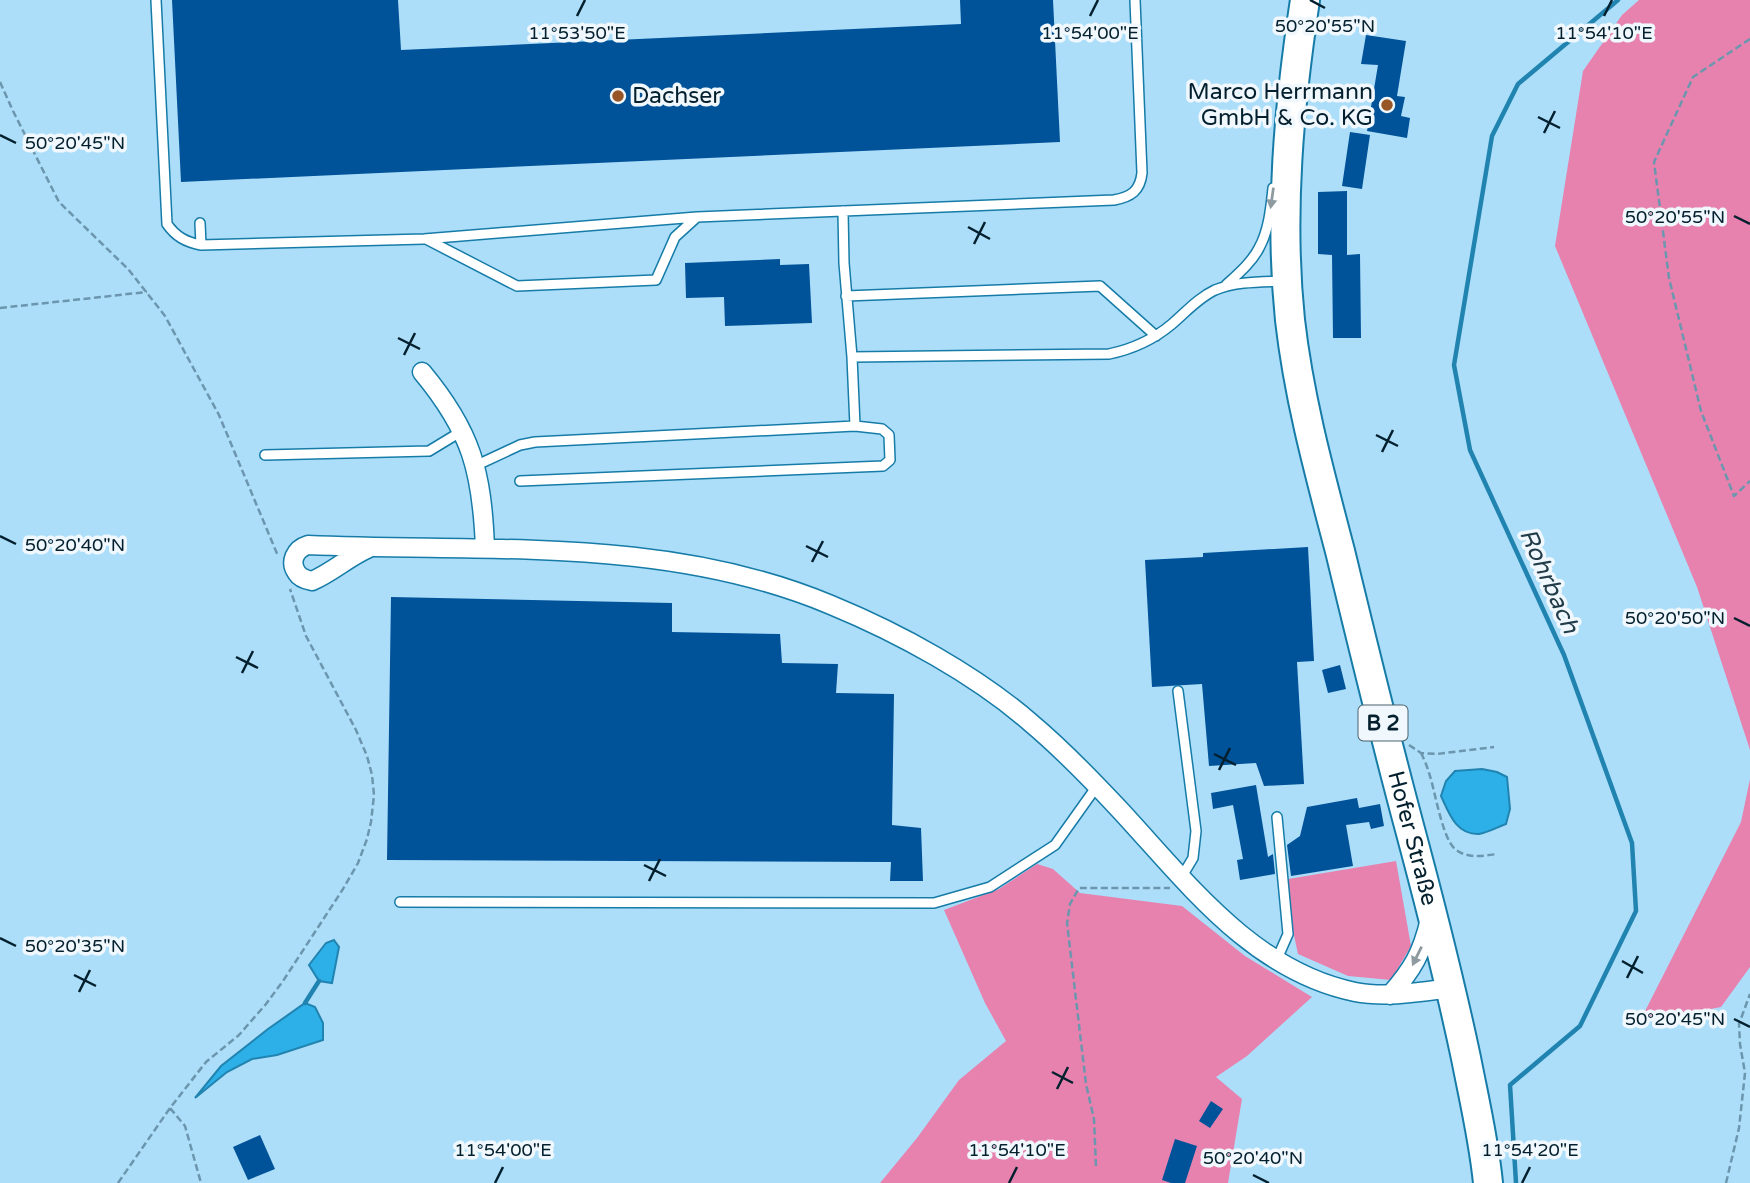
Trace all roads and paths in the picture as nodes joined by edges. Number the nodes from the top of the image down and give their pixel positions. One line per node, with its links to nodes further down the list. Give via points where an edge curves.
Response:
1 (156, 0): 13 (lane, via 167,223 181,239)
2 (1135, 0): 9 (lane, via 1142,173 1139,188 1129,197)
3 (1305, 0): 6 (main road, B 2)
4 (1750, 39): 27 (path, via 1693,77 1654,162 1669,278 1701,411 1734,496)
5 (0, 82): 16 (path, via 59,202)
6 (1289, 133): 7 (lane); 14 (main road, B 2)
7 (1278, 162)
8 (1275, 174): 15 (lane, one-way to 15, via 1263,239)
9 (843, 211): 10 (lane); 17 (lane)
10 (697, 217): 12 (lane); 12 (lane, via 675,237 656,280 517,286)
11 (200, 223): 13 (lane)
12 (425, 239): 13 (lane)
13 (201, 245)
14 (1287, 280): 15 (lane); 33 (main road, Hofer Straße / B 2, via 1306,414)
15 (1225, 287): 19 (lane, via 1203,297)
16 (147, 292): 18 (path); 30 (path, via 166,316 219,415)
17 (846, 296): 19 (lane, via 1100,286); 20 (lane)
18 (0, 308)
19 (1156, 336): 20 (lane, via 1109,354)
20 (852, 357): 22 (lane)
21 (422, 372): 23 (street)
22 (855, 426): 25 (lane, via 535,442); 26 (lane, via 882,429 889,435 890,460 883,466)
23 (462, 431): 24 (lane, via 429,451); 25 (street)
24 (265, 455)
25 (475, 466): 29 (street)
26 (520, 481)
27 (1750, 481)
28 (369, 548): 29 (street); 31 (street); 31 (street, via 301,547 295,570)
29 (485, 548): 36 (street, via 587,552 690,564 745,576 829,604 894,634 993,694 1030,722)
30 (279, 560)
31 (312, 581): 46 (path, via 288,582 306,636 367,756 374,796 367,839 348,881 283,981 239,1035 206,1062)
32 (1178, 691): 39 (lane, via 1196,831)
33 (1387, 737): 35 (path); 41 (main road, Hofer Straße / B 2)
34 (1494, 747): 35 (path)
35 (1421, 753): 38 (path, via 1454,849 1480,857)
36 (1097, 786): 39 (street); 40 (lane, via 1055,845 990,887 934,903)
37 (1277, 817): 42 (lane, via 1288,934)
38 (1497, 854)
39 (1186, 883): 42 (street, via 1220,918); 47 (path, via 1079,888 1070,904 1067,923 1094,1119)
40 (400, 902)
41 (1432, 911): 43 (main road, Hofer Straße / B 2); 45 (street, one-way to 45, via 1417,959)
42 (1277, 960): 45 (street, via 1330,986)
43 (1451, 988): 45 (street); 50 (main road, B 2)
44 (1750, 994): 51 (path, via 1740,1024 1745,1073)
45 (1390, 995)
46 (170, 1108): 48 (path); 49 (path, via 186,1126)
47 (1096, 1166)
48 (118, 1183)
49 (201, 1183)
50 (1488, 1183)
51 (1726, 1183)

